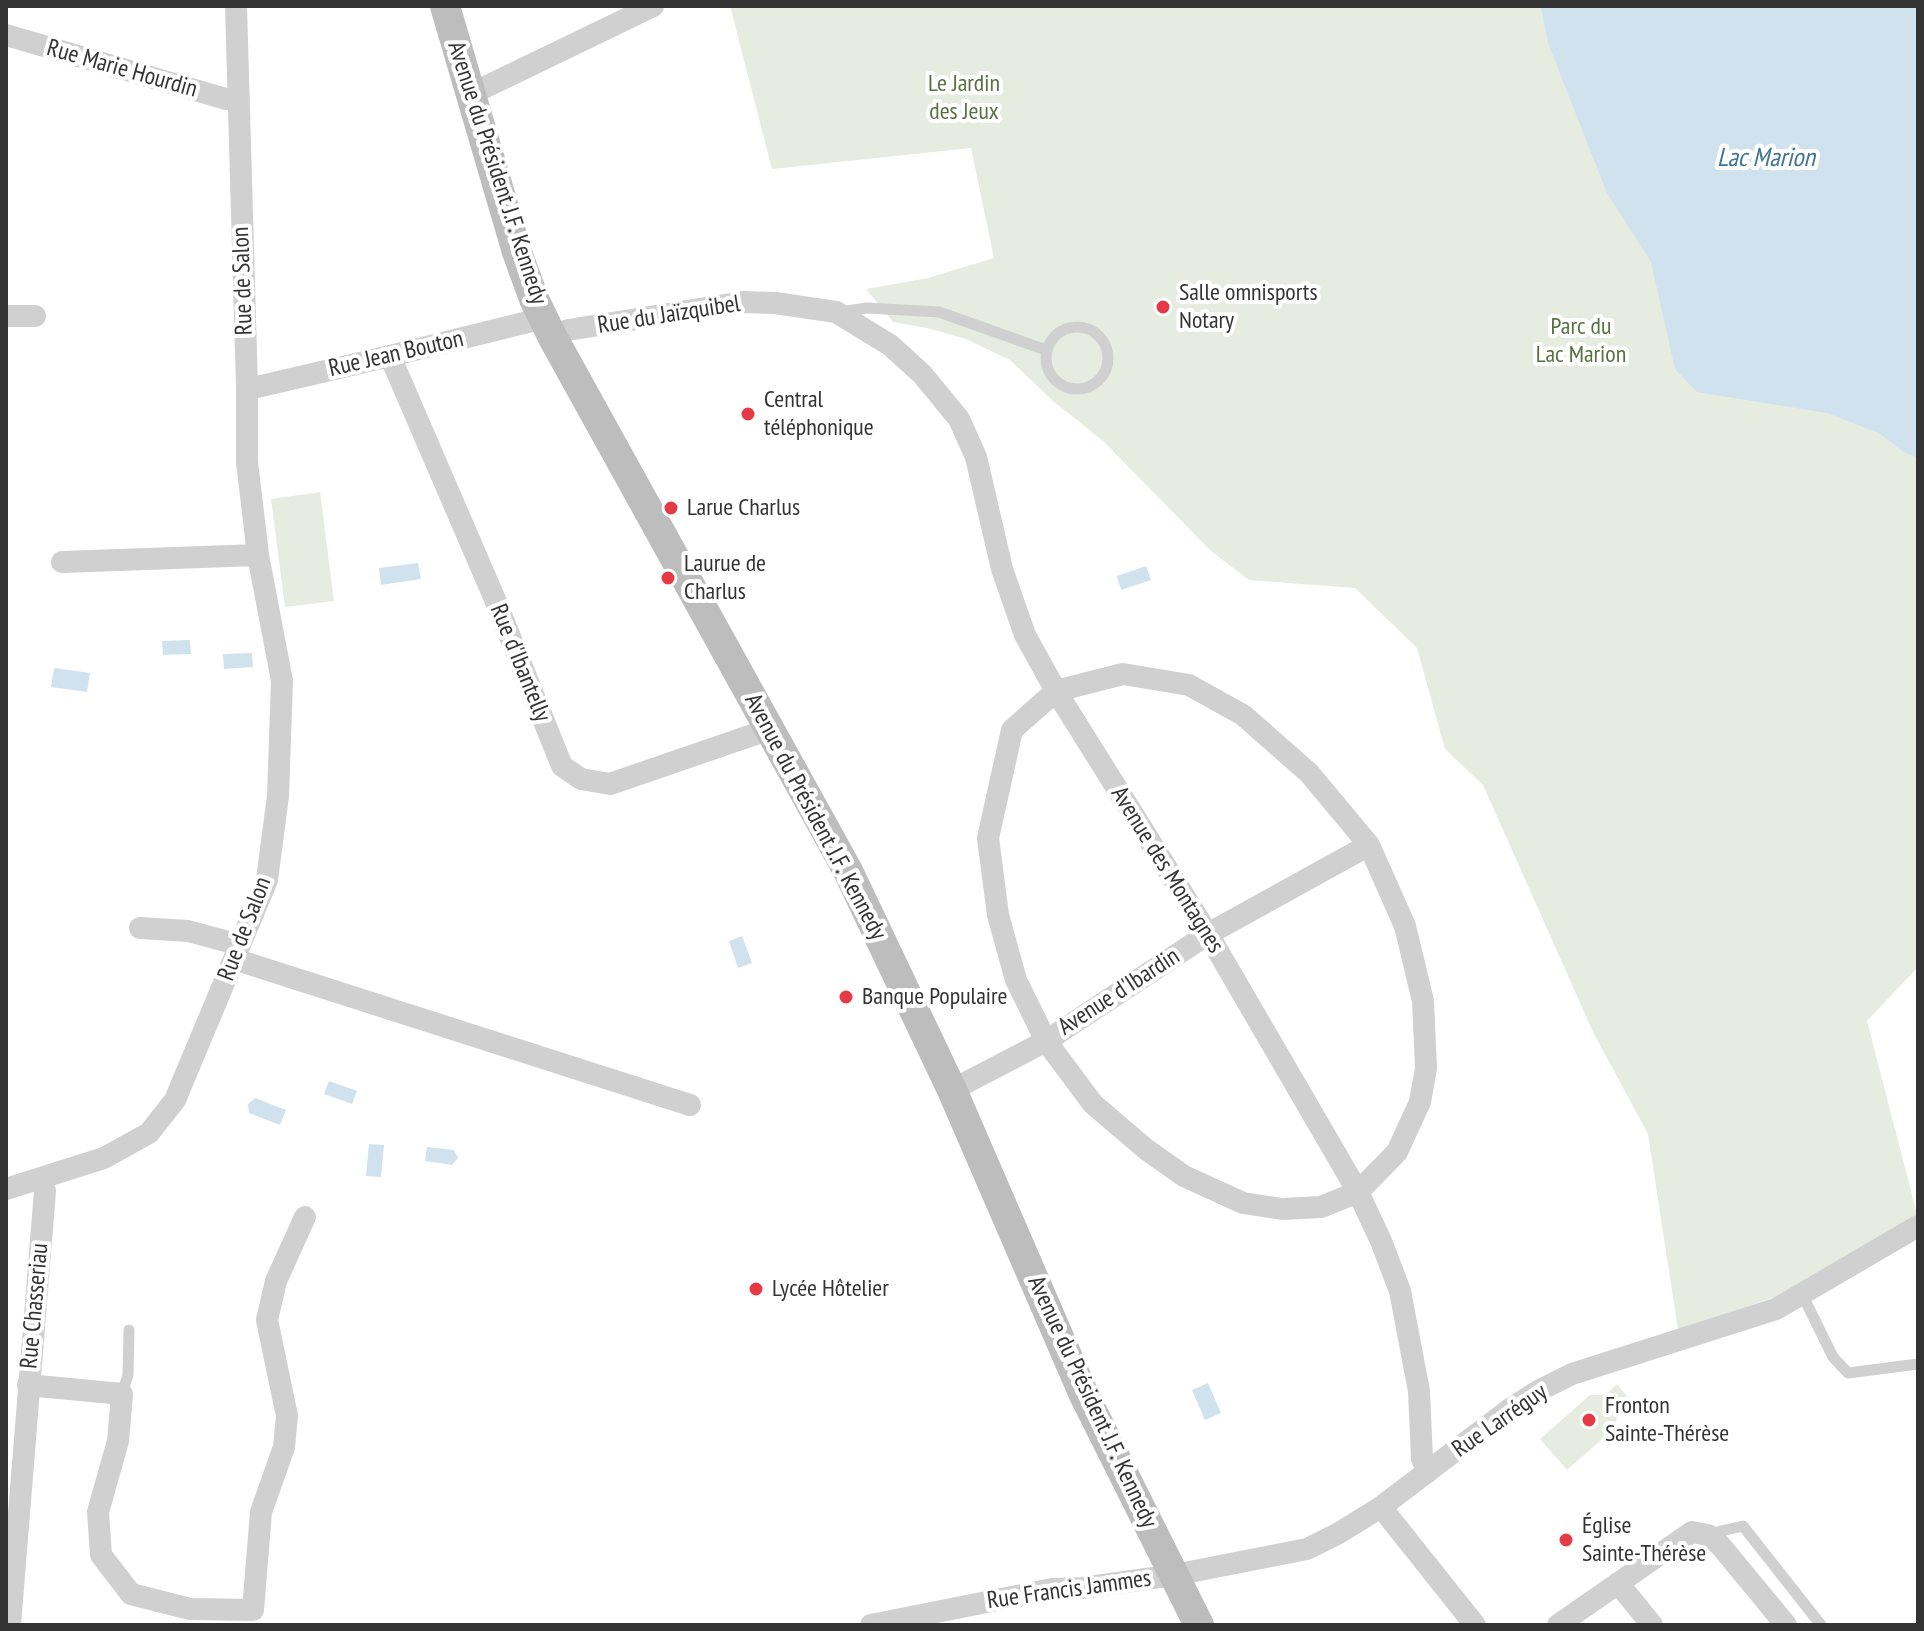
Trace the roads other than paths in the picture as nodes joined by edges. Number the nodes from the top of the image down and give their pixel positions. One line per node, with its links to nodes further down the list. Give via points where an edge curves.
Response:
1 (236, 6): 6 (street, Rue de Salon)
2 (445, 6): 5 (street, Avenue du Président J.F. Kennedy)
3 (653, 6): 5 (street)
4 (6, 35): 6 (street, Rue Marie Hourdin)
5 (471, 94): 10 (street, Avenue du Président J.F. Kennedy, via 517,252)
6 (238, 100): 13 (street, Rue de Salon)
7 (836, 312): 10 (street, Rue du Jaïzquibel, via 743,302 568,330); 11 (lane, via 939,312); 16 (street, Avenue des Montagnes, via 890,345 959,419 976,457 1002,569 1025,635)
8 (6, 316): 9 (street)
9 (35, 316)
10 (548, 328): 12 (street, Rue Jean Bouton); 17 (street, Avenue du Président J.F. Kennedy)
11 (1046, 350): 11 (lane, via 1058,332 1079,326 1099,335 1108,365 1089,387 1070,389 1048,370)
12 (390, 356): 13 (street, Rue Jean Bouton); 17 (street, Rue d'Ibantelly, via 562,766 581,779 610,784)
13 (247, 387): 14 (street, Rue de Salon, via 247,462)
14 (258, 555): 15 (street); 21 (street, Rue de Salon, via 282,681 278,796 267,880)
15 (62, 562)
16 (1056, 691): 18 (street, via 1123,674 1189,685 1243,715 1309,773); 20 (street, Avenue des Montagnes); 22 (street, via 1012,730 988,838 1001,928 1016,980)
17 (770, 729): 23 (street, Avenue du Président J.F. Kennedy, via 848,871)
18 (1369, 845): 20 (street, Avenue d'Ibardin); 27 (street, via 1405,926 1423,1001 1426,1068 1420,1102 1397,1152)
19 (140, 928): 21 (street, via 188,931)
20 (1208, 934): 22 (street, Avenue d'Ibardin); 27 (street, Avenue des Montagnes)
21 (237, 952): 24 (street); 25 (street, Rue de Salon, via 175,1100 149,1133 104,1158)
22 (1046, 1041): 23 (street, Avenue d'Ibardin); 27 (street, via 1093,1104 1184,1176 1243,1203 1282,1209 1321,1207)
23 (952, 1090): 39 (street, Avenue du Président J.F. Kennedy, via 1084,1395)
24 (690, 1105)
25 (42, 1179): 26 (street, Rue de Salon); 33 (street, Rue Chasseriau)
26 (6, 1189)
27 (1358, 1192): 36 (street, Avenue des Montagnes, via 1400,1291)
28 (305, 1217): 34 (street, via 276,1281 267,1320 287,1416 284,1447 261,1512 253,1610 190,1609 131,1594 101,1555 98,1512 118,1441)
29 (1918, 1226): 30 (street, Rue Larréguy)
30 (1802, 1294): 32 (lane, via 1833,1357 1848,1373); 36 (street, Rue Larréguy, via 1776,1309 1572,1374 1510,1409)
31 (129, 1330): 34 (lane)
32 (1918, 1364)
33 (28, 1385): 34 (street); 35 (street, Rue Chasseriau)
34 (122, 1394)
35 (15, 1426): 42 (street, Rue Chasseriau)
36 (1428, 1472): 37 (street, Rue Larréguy)
37 (1381, 1507): 39 (street, Rue Larréguy, via 1307,1549); 46 (street)
38 (1708, 1535): 40 (street, via 1692,1532); 49 (street); 50 (lane, via 1743,1526)
39 (1174, 1575): 41 (street, Rue Francis Jammes); 45 (street, Avenue du Président J.F. Kennedy)
40 (1618, 1583): 47 (street); 48 (street)
41 (1082, 1588): 43 (street, Rue Francis Jammes, via 1052,1589); 44 (street, via 1055,1601)
42 (10, 1625)
43 (871, 1625)
44 (930, 1625)
45 (1199, 1625)
46 (1475, 1625)
47 (1558, 1625)
48 (1652, 1625)
49 (1786, 1625)
50 (1821, 1625)

